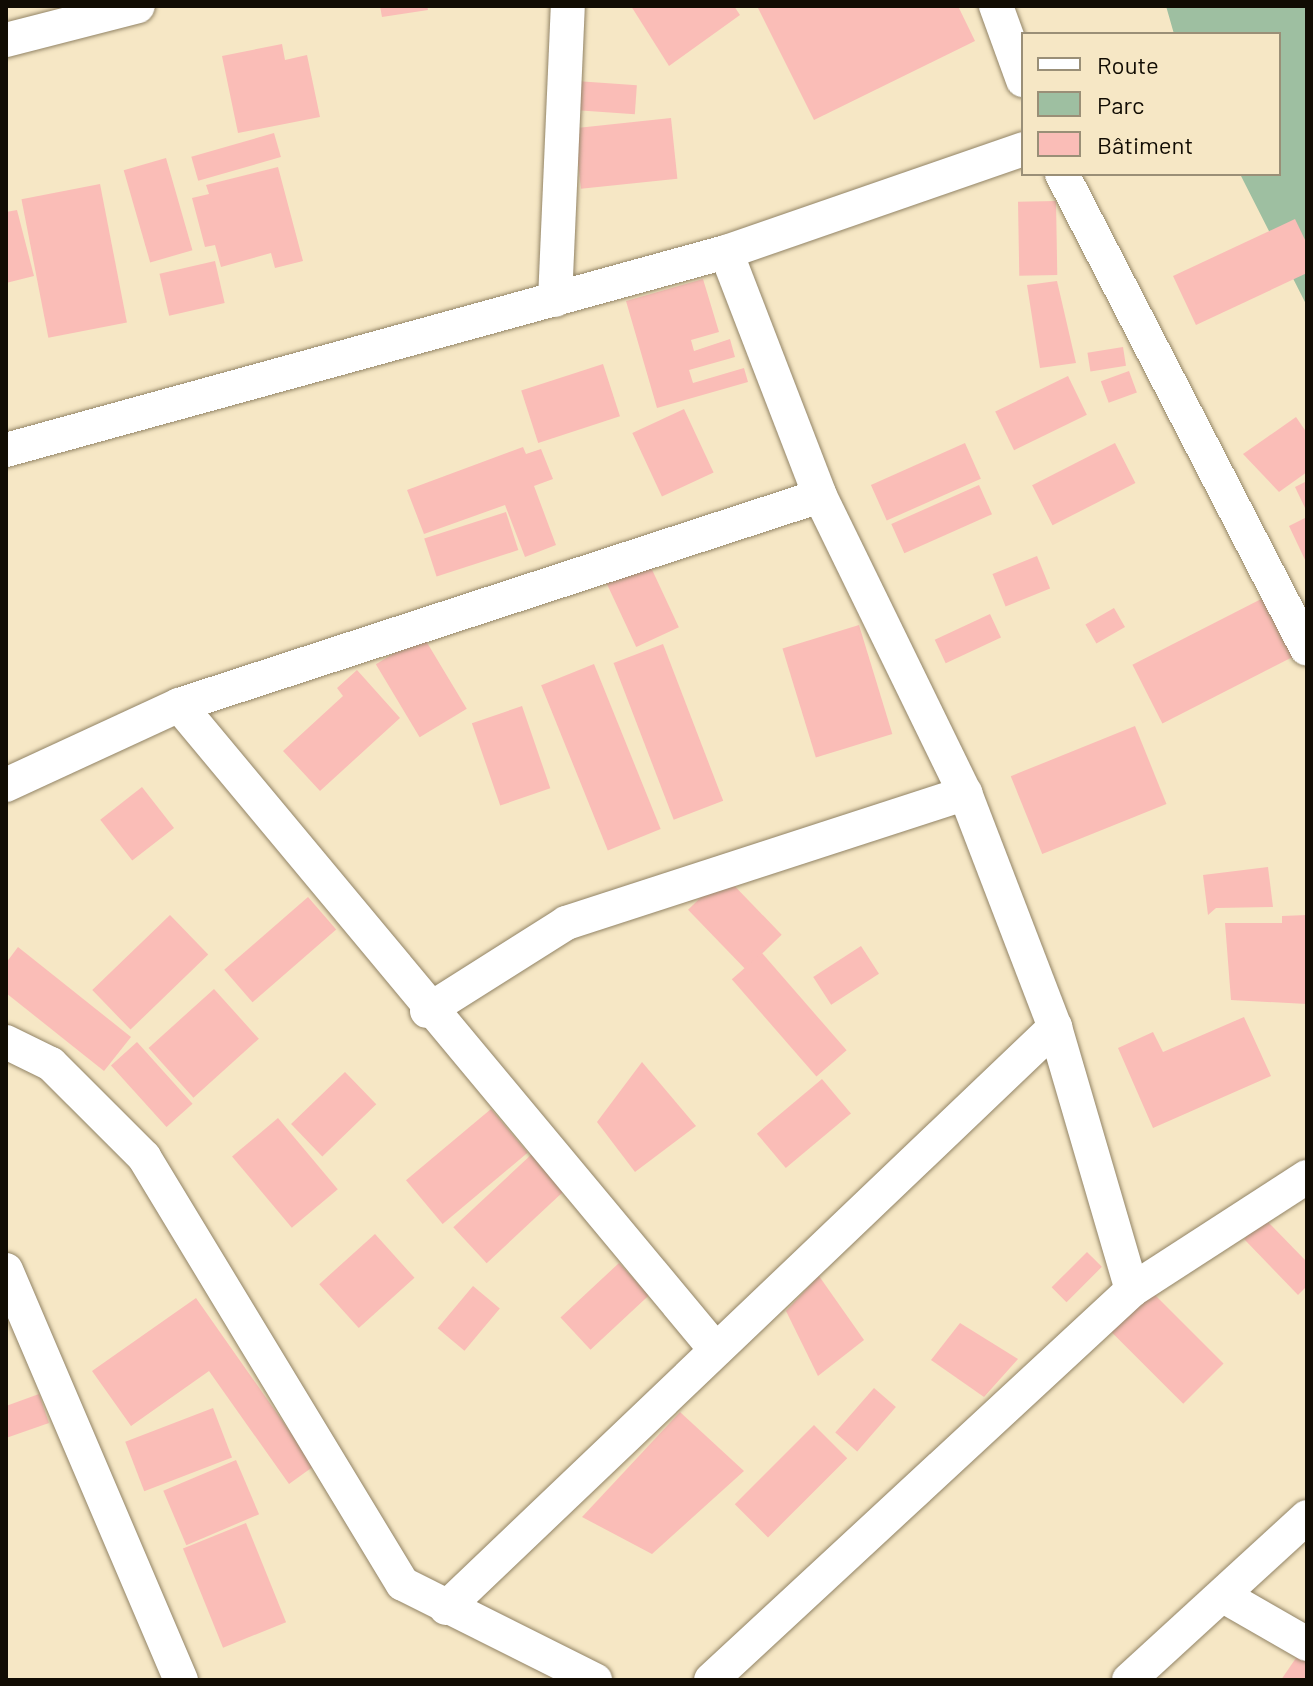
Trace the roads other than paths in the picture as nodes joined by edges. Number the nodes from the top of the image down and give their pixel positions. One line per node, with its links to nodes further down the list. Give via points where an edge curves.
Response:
1 (138, 6): 4 (street)
2 (568, 6): 9 (street)
3 (996, 6): 5 (street)
4 (6, 40)
5 (1021, 75)
6 (1021, 150): 8 (street)
7 (1063, 176): 12 (street)
8 (726, 252): 9 (street); 11 (street)
9 (555, 300): 10 (street)
10 (6, 450)
11 (820, 496): 13 (street); 15 (street)
12 (1307, 649)
13 (179, 705): 14 (street); 16 (street)
14 (6, 785)
15 (965, 793): 16 (street, via 566,923); 17 (street)
16 (427, 1011): 22 (street)
17 (1055, 1027): 21 (street); 22 (street)
18 (6, 1042): 25 (street, via 51,1064 144,1157 403,1584)
19 (1307, 1177): 21 (street)
20 (6, 1270): 27 (street)
21 (1132, 1290): 29 (street)
22 (716, 1350): 25 (street)
23 (1307, 1517): 24 (street)
24 (1227, 1598): 26 (street); 30 (street)
25 (446, 1608): 28 (street)
26 (1307, 1644)
27 (181, 1680)
28 (595, 1680)
29 (711, 1680)
30 (1129, 1680)

